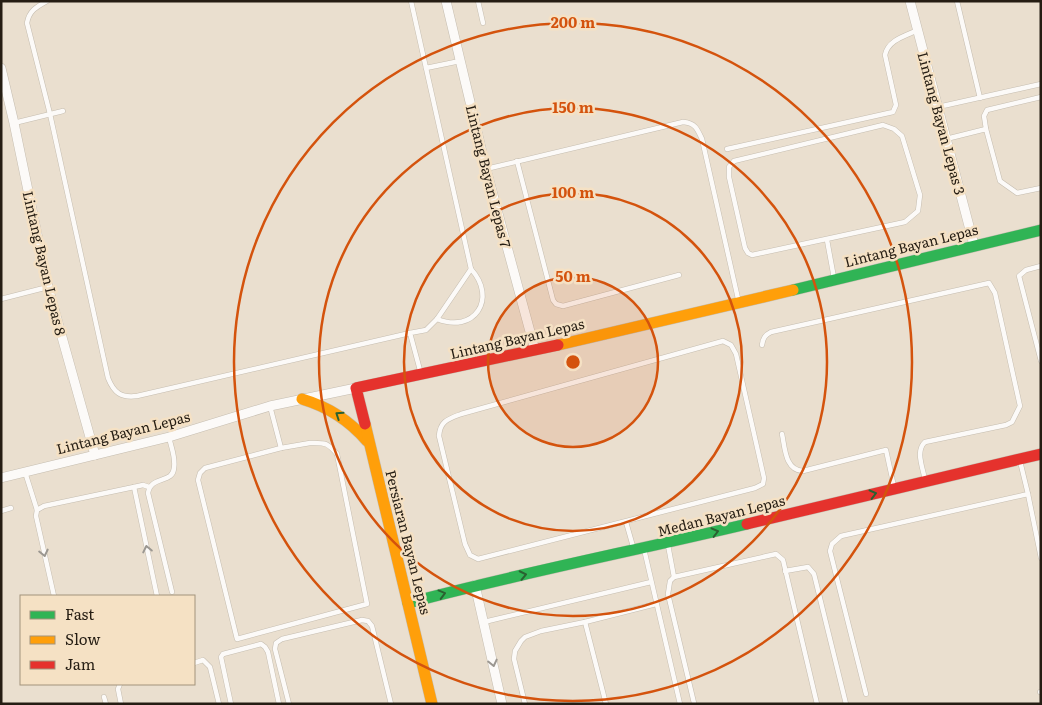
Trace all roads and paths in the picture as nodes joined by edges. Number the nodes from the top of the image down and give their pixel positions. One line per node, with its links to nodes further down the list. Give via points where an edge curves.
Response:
1 (47, 1): 17 (lane, via 28,15 27,23)
2 (411, 1): 11 (lane)
3 (446, 1): 9 (street, Lintang Bayan Lepas 7)
4 (478, 1): 7 (lane)
5 (910, 1): 8 (street, Lintang Bayan Lepas 3)
6 (957, 1): 14 (lane)
7 (483, 24)
8 (918, 30): 15 (street, Lintang Bayan Lepas 3); 21 (lane, via 886,48 896,105 893,112)
9 (460, 62): 11 (lane); 23 (street, Lintang Bayan Lepas 7)
10 (1, 68): 18 (street, Lintang Bayan Lepas 8)
11 (426, 68): 29 (lane)
12 (1041, 84): 14 (lane)
13 (1041, 97): 19 (lane, via 987,110 984,116)
14 (980, 98): 15 (lane)
15 (938, 107): 20 (street, Lintang Bayan Lepas 3)
16 (63, 111): 17 (lane)
17 (50, 114): 18 (lane); 36 (lane, via 108,378 121,395 137,396)
18 (14, 123): 32 (street, Lintang Bayan Lepas 8)
19 (986, 129): 20 (lane); 24 (lane, via 1000,182 1017,193)
20 (946, 139): 27 (street, Lintang Bayan Lepas 3)
21 (727, 149)
22 (517, 161): 23 (lane); 30 (lane, via 552,300 556,304 563,306); 34 (lane, via 683,122 691,123 702,138)
23 (486, 169): 38 (street, Lintang Bayan Lepas 7)
24 (1041, 188)
25 (1041, 230): 27 (street, Lintang Bayan Lepas)
26 (827, 240): 26 (lane, via 752,255 748,253 732,198 729,167 734,161 883,125 894,129 902,136 920,195 918,212 906,222); 31 (lane)
27 (974, 245): 31 (street, Lintang Bayan Lepas)
28 (1041, 266): 39 (lane, via 1026,270 1019,276)
29 (471, 269): 35 (lane); 35 (lane, via 483,289 478,311 459,324)
30 (679, 275)
31 (834, 280): 34 (street, Lintang Bayan Lepas)
32 (48, 288): 33 (lane); 49 (street, Lintang Bayan Lepas 8)
33 (1, 299)
34 (739, 303): 38 (street, Lintang Bayan Lepas)
35 (437, 319): 36 (lane, via 426,330)
36 (410, 334): 40 (lane)
37 (762, 344): 53 (lane, via 766,334 771,332 989,282 995,293 1020,406 1012,422 1006,425 925,442 919,452)
38 (535, 350): 40 (street, Lintang Bayan Lepas)
39 (1041, 361)
40 (421, 374): 41 (street, Lintang Bayan Lepas)
41 (356, 388): 42 (street, Lintang Bayan Lepas); 46 (street, Persiaran Bayan Lepas)
42 (302, 399): 43 (street, Lintang Bayan Lepas); 46 (street, one-way to 42, via 340,414)
43 (270, 406): 45 (street, Lintang Bayan Lepas); 47 (lane)
44 (782, 434): 56 (lane, via 788,462 797,471 886,450)
45 (169, 437): 49 (street, Lintang Bayan Lepas); 55 (lane, via 175,470 172,476)
46 (369, 443): 72 (street, Persiaran Bayan Lepas)
47 (281, 448): 47 (lane, via 325,443 337,454 367,604 237,639 198,480 205,468)
48 (1041, 454): 50 (street, Medan Bayan Lepas)
49 (95, 455): 51 (street, Lintang Bayan Lepas)
50 (1020, 459): 53 (street, Medan Bayan Lepas); 57 (lane)
51 (25, 472): 52 (street, Lintang Bayan Lepas); 59 (lane)
52 (1, 478)
53 (926, 481): 56 (street, Medan Bayan Lepas)
54 (134, 486): 55 (lane); 59 (lane); 71 (lane, one-way to 54)
55 (149, 487): 69 (lane)
56 (894, 489): 62 (street, Medan Bayan Lepas, one-way to 56)
57 (1028, 494): 64 (lane); 78 (lane, via 846,534 832,544 830,551)
58 (11, 508): 60 (lane)
59 (37, 510): 70 (lane, one-way to 70)
60 (1, 511)
61 (626, 522): 61 (lane, via 763,484 736,354 731,345 723,341 461,414 447,419 440,427 439,436 470,555 478,559); 63 (lane)
62 (668, 544): 63 (street, Medan Bayan Lepas); 66 (lane)
63 (639, 550): 67 (lane); 68 (street, Medan Bayan Lepas, one-way to 63)
64 (1041, 558)
65 (785, 571): 66 (lane, via 781,558 772,554); 93 (lane); 94 (lane, via 808,567 814,574)
66 (674, 577): 80 (lane, via 668,594)
67 (651, 582): 73 (lane); 74 (lane)
68 (475, 586): 72 (street, Medan Bayan Lepas, one-way to 68); 74 (street)
69 (172, 592)
70 (54, 595)
71 (157, 595)
72 (408, 603): 88 (street, Persiaran Bayan Lepas)
73 (656, 604): 75 (lane); 92 (lane)
74 (484, 622): 89 (street, one-way to 89)
75 (585, 622): 90 (lane, via 541,631 521,641 514,660); 91 (lane)
76 (195, 662): 83 (lane, via 203,660 210,667)
77 (120, 685): 82 (lane)
78 (866, 694)
79 (104, 697): 81 (lane)
80 (694, 702)
81 (106, 704)
82 (121, 704)
83 (219, 704)
84 (231, 704): 85 (lane, via 220,657 261,644 268,652)
85 (279, 704)
86 (289, 704): 87 (lane, via 275,649 278,640 362,620 372,626)
87 (391, 704)
88 (432, 704)
89 (502, 704)
90 (525, 704)
91 (606, 704)
92 (680, 704)
93 (817, 704)
94 (846, 704)

